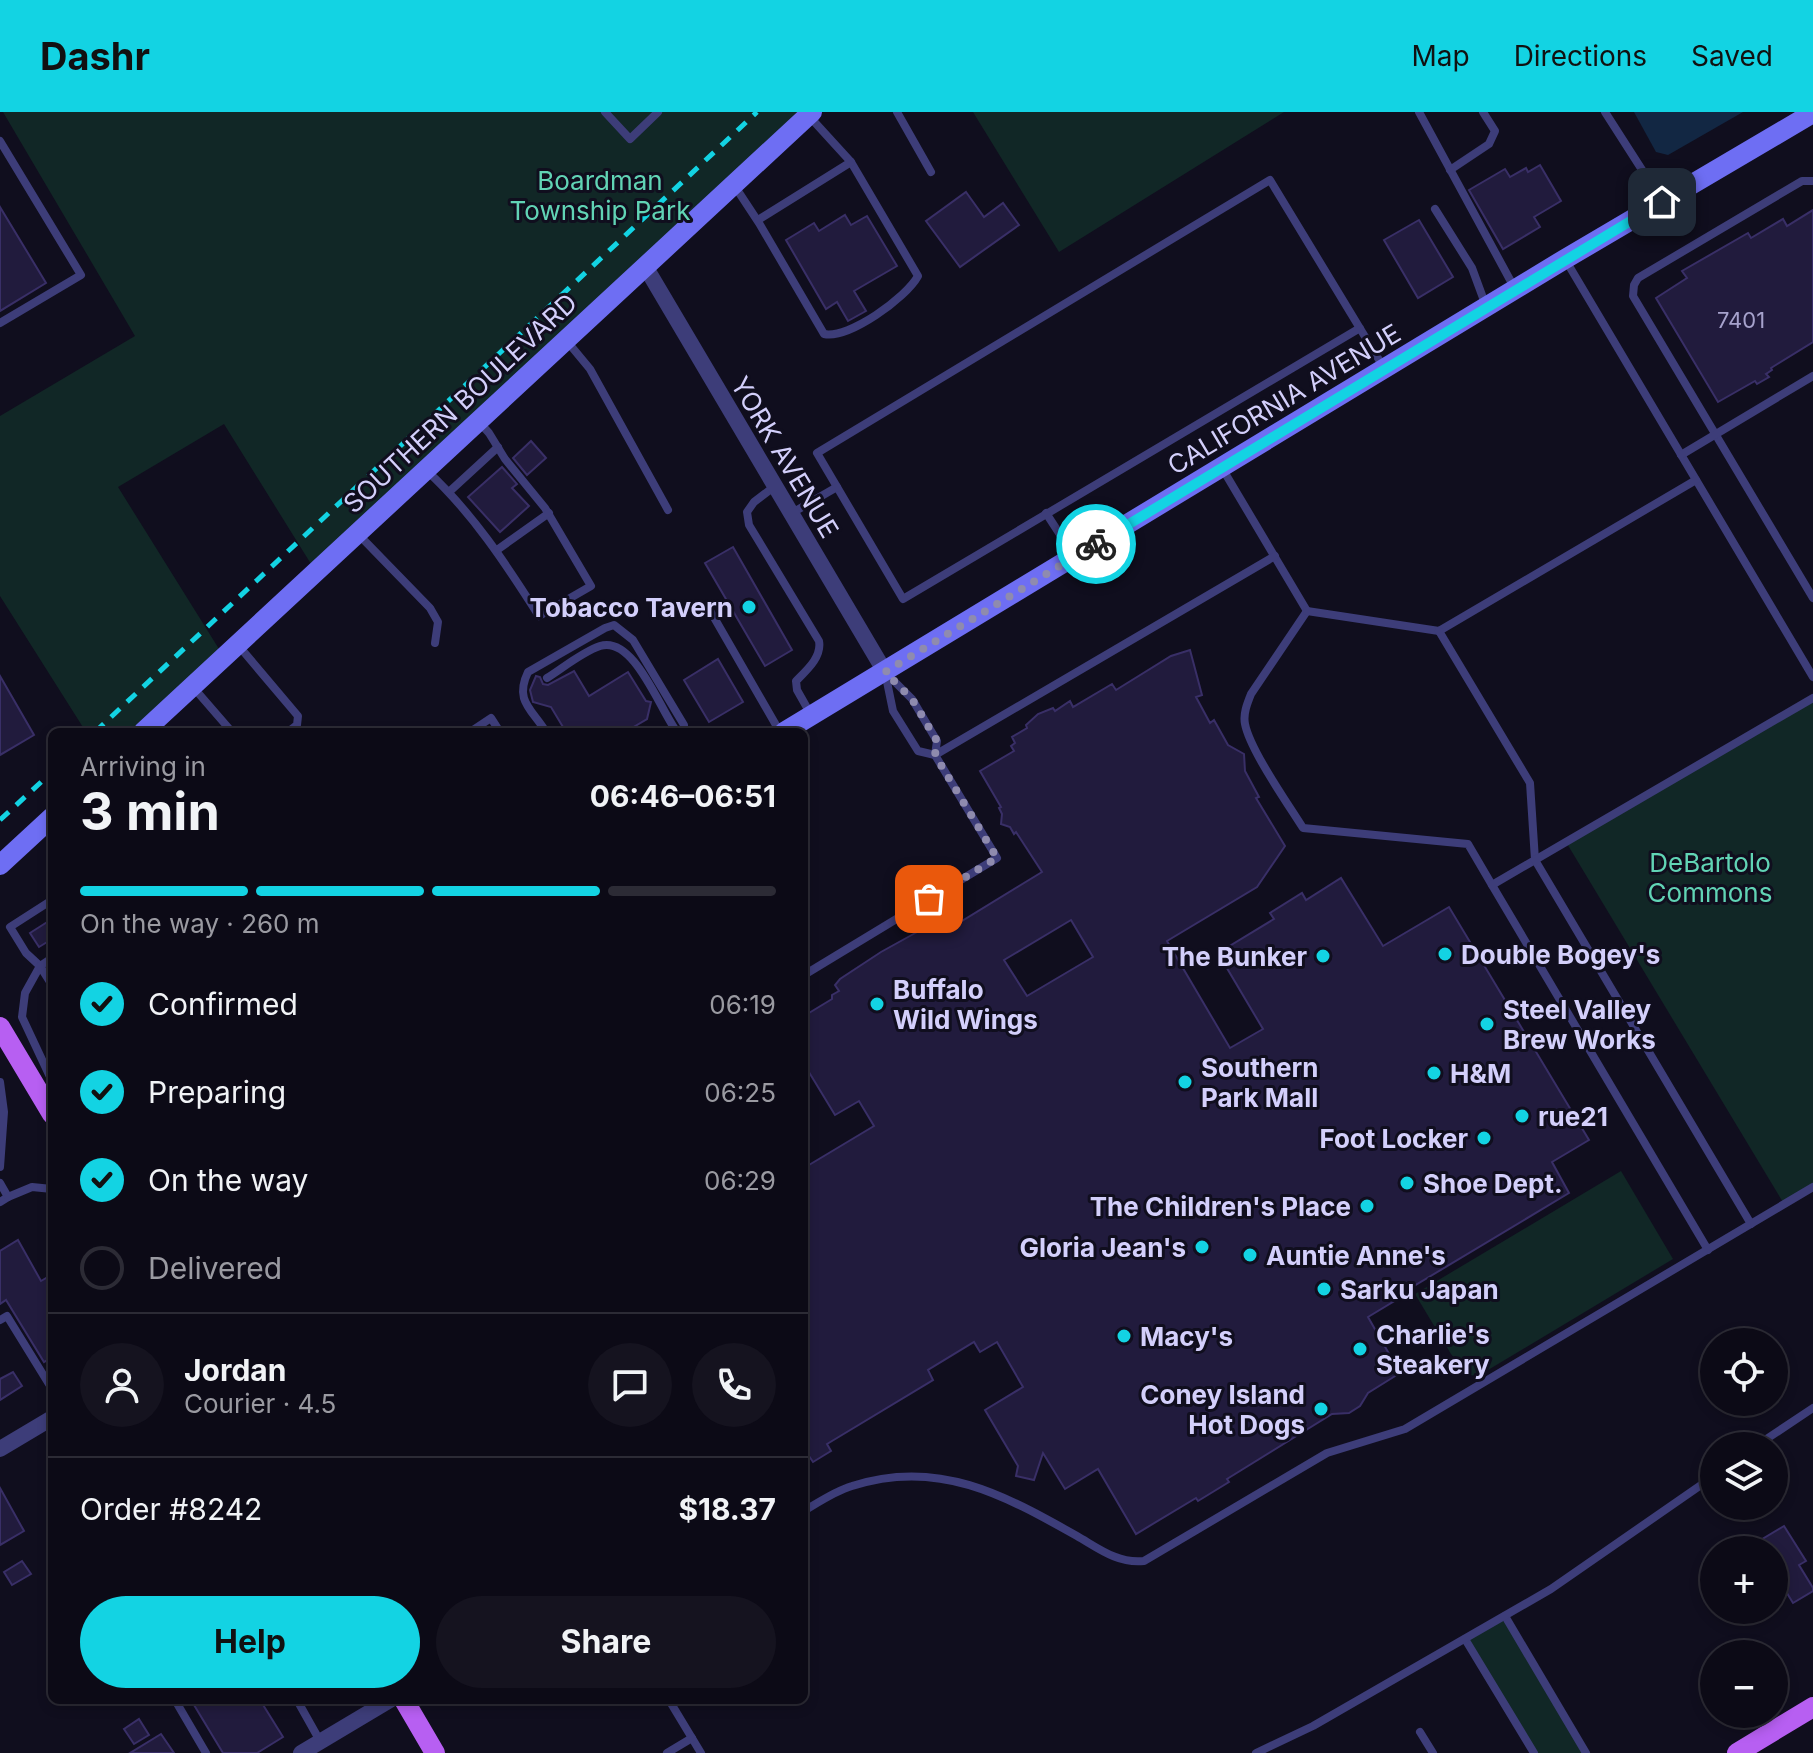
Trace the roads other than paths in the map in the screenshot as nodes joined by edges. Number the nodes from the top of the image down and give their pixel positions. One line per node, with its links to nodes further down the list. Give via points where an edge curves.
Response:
1 (605, 112): 2 (lane, via 630,139)
2 (658, 112)
3 (897, 112): 12 (lane)
4 (1419, 112): 11 (lane)
5 (1483, 112): 11 (lane, via 1495,131 1489,144)
6 (1605, 112): 15 (lane)
7 (1813, 113): 15 (street, CALIFORNIA AVENUE)
8 (810, 114): 10 (lane); 14 (street, SOUTHERN BOULEVARD)
9 (0, 141): 22 (lane, via 81,275)
10 (851, 162): 17 (lane); 17 (lane, via 918,276 860,324 835,336 824,334)
11 (1450, 170): 20 (lane)
12 (931, 172)
13 (1813, 181): 28 (lane, via 1802,181 1634,285 1633,296)
14 (734, 185): 17 (lane); 19 (street, SOUTHERN BOULEVARD)
15 (1662, 202): 18 (street, CALIFORNIA AVENUE)
16 (1435, 209): 21 (lane, via 1472,268)
17 (758, 220)
18 (1565, 259): 20 (street, CALIFORNIA AVENUE); 30 (lane)
19 (645, 266): 24 (street, SOUTHERN BOULEVARD); 34 (street, YORK AVENUE)
20 (1515, 289): 21 (street, CALIFORNIA AVENUE)
21 (1486, 307): 25 (street, CALIFORNIA AVENUE)
22 (0, 323)
23 (1360, 328): 25 (lane); 35 (lane, via 1270,180 817,453); 40 (lane)
24 (566, 340): 27 (street, SOUTHERN BOULEVARD); 37 (lane, via 590,369)
25 (1385, 369): 31 (street, CALIFORNIA AVENUE)
26 (1813, 376): 28 (lane)
27 (478, 421): 29 (lane); 32 (street, SOUTHERN BOULEVARD)
28 (1715, 434): 30 (lane); 45 (lane)
29 (498, 447): 36 (lane); 38 (lane)
30 (1681, 455): 33 (lane)
31 (1222, 468): 43 (lane); 44 (street, CALIFORNIA AVENUE)
32 (426, 470): 36 (lane); 41 (street, SOUTHERN BOULEVARD)
33 (1696, 480): 48 (lane); 52 (lane)
34 (775, 486): 39 (street, YORK AVENUE); 57 (lane, via 747,512 749,525 819,641 814,662 796,681)
35 (837, 487): 39 (lane); 40 (lane, via 903,599)
36 (449, 492): 42 (lane)
37 (668, 510)
38 (549, 513): 42 (lane); 42 (lane, via 591,586 539,616)
39 (791, 513): 51 (street, YORK AVENUE)
40 (1046, 513): 44 (lane)
41 (357, 533): 49 (lane, via 430,608 438,622); 50 (street, SOUTHERN BOULEVARD)
42 (497, 550)
43 (1275, 556): 47 (lane); 69 (lane)
44 (1074, 557): 51 (street, CALIFORNIA AVENUE)
45 (1813, 598)
46 (708, 607): 67 (lane)
47 (1307, 611): 48 (lane); 73 (lane, via 1245,708 1251,742 1303,828 1468,844)
48 (1439, 631): 71 (lane, via 1530,783)
49 (435, 643)
50 (238, 644): 54 (street, SOUTHERN BOULEVARD); 61 (lane, via 298,716)
51 (885, 672): 57 (street, CALIFORNIA AVENUE); 69 (lane, via 912,699 937,741); 69 (lane, via 893,711 918,751)
52 (1813, 677)
53 (547, 678): 65 (lane, via 611,644 625,651)
54 (192, 687): 59 (street, SOUTHERN BOULEVARD); 60 (lane)
55 (1813, 698): 71 (lane)
56 (541, 704): 58 (lane)
57 (812, 715): 68 (street, CALIFORNIA AVENUE)
58 (537, 716): 64 (lane); 66 (lane, via 523,701 528,672 614,625 633,640)
59 (147, 728)
60 (228, 728)
61 (293, 728)
62 (476, 728): 63 (lane, via 491,718)
63 (497, 728)
64 (544, 728)
65 (674, 728)
66 (684, 728)
67 (780, 728)
68 (789, 728)
69 (935, 755): 77 (lane, via 997,858)
70 (48, 821): 72 (street)
71 (1535, 860): 73 (lane); 88 (lane)
72 (0, 865)
73 (1492, 885): 89 (lane)
74 (48, 903): 76 (lane, via 10,927)
75 (48, 961): 76 (lane)
76 (40, 966): 78 (lane); 80 (lane, via 25,993 22,1017)
77 (808, 973)
78 (48, 979)
79 (0, 1027): 82 (main road)
80 (48, 1072)
81 (0, 1082): 83 (lane)
82 (48, 1102)
83 (0, 1167)
84 (0, 1183): 87 (lane)
85 (1813, 1187): 88 (lane)
86 (48, 1189): 87 (lane, via 32,1187)
87 (4, 1200)
88 (1751, 1224): 89 (lane)
89 (1708, 1250): 97 (lane, via 1405,1429 1327,1453 1144,1561 1121,1560 1005,1500 934,1475 852,1486)
90 (0, 1320): 91 (lane, via 7,1316)
91 (48, 1383)
92 (1813, 1408): 94 (lane)
93 (48, 1420): 95 (street)
94 (1777, 1432)
95 (0, 1449)
96 (1700, 1486): 98 (lane)
97 (808, 1509)
98 (1505, 1616): 99 (lane); 117 (lane)
99 (1465, 1639): 114 (lane); 116 (lane)
100 (177, 1704): 109 (lane)
101 (299, 1704): 108 (lane)
102 (383, 1704): 108 (street)
103 (406, 1704): 111 (main road)
104 (671, 1704): 107 (lane)
105 (1813, 1707): 118 (main road)
106 (1420, 1732): 115 (lane)
107 (692, 1738): 112 (lane); 113 (lane)
108 (320, 1741): 110 (street)
109 (206, 1753)
110 (301, 1753)
111 (435, 1753)
112 (667, 1753)
113 (701, 1753)
114 (1256, 1753)
115 (1433, 1753)
116 (1534, 1753)
117 (1586, 1753)
118 (1737, 1753)

